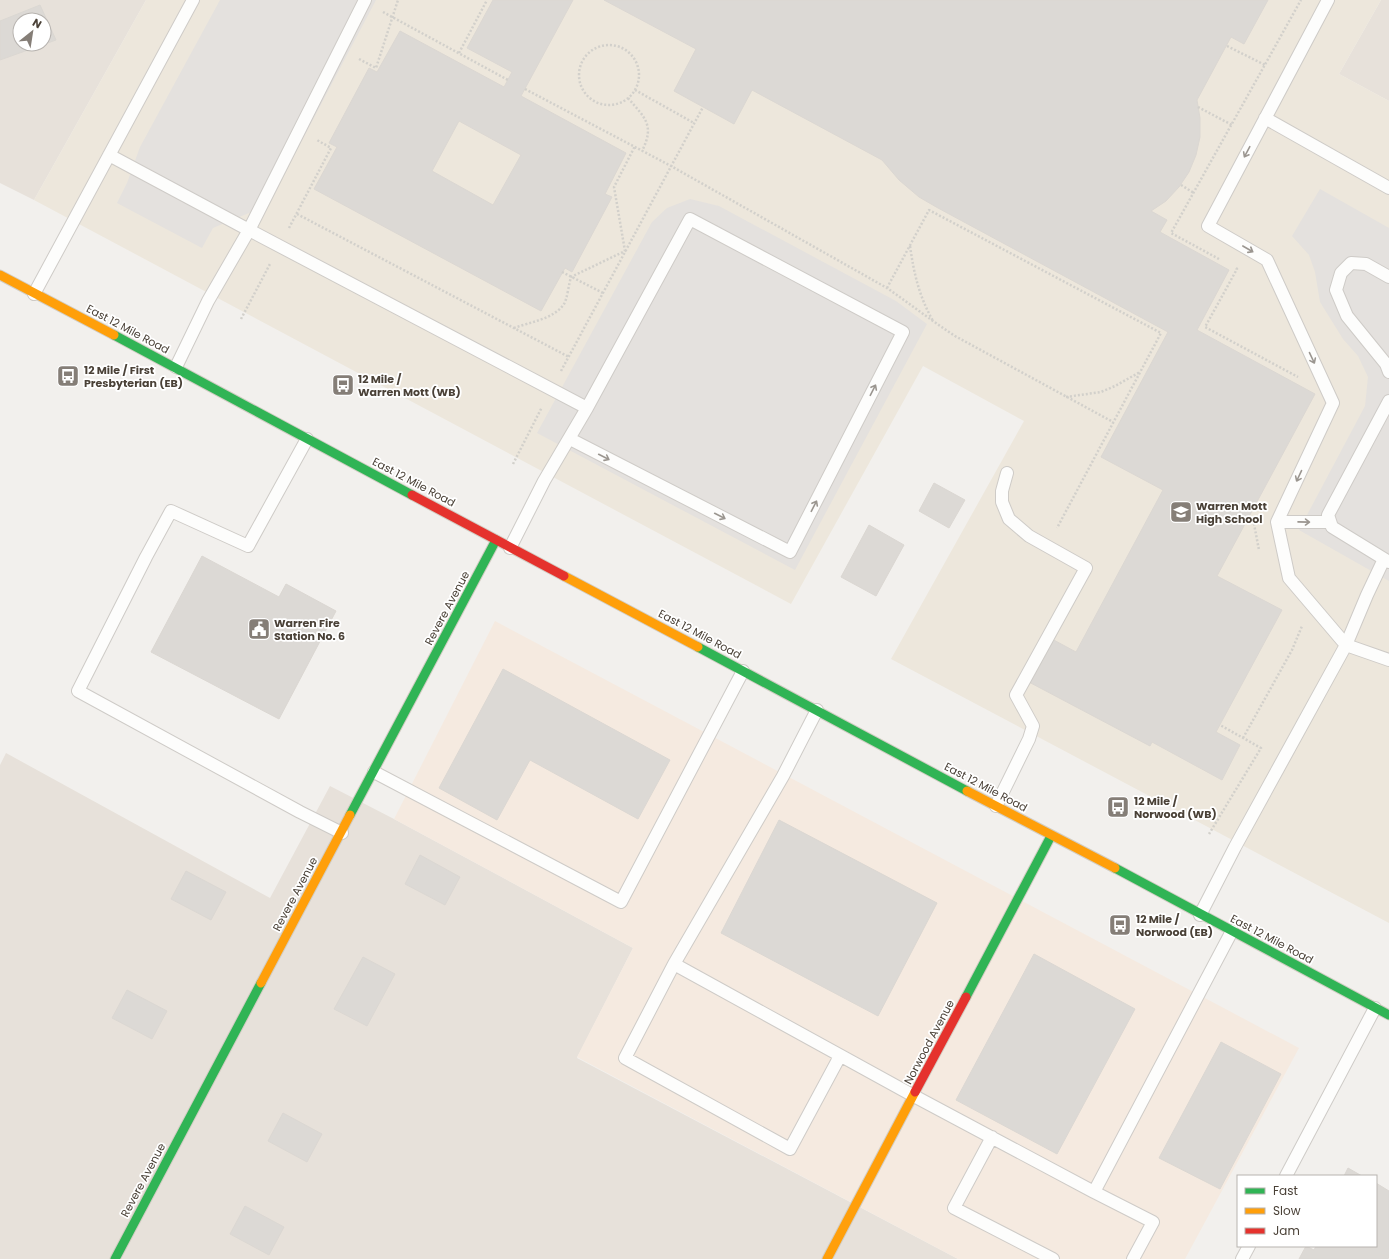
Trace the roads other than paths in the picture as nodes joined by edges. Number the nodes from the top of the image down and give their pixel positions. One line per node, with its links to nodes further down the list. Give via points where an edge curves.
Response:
1 (193, 0): 5 (lane)
2 (365, 0): 7 (lane)
3 (1328, 0): 4 (lane)
4 (1265, 118): 6 (lane); 18 (lane, one-way to 18, via 1208,226 1267,260 1333,403)
5 (109, 155): 7 (lane); 10 (lane)
6 (1389, 188)
7 (249, 230): 11 (lane, via 208,301); 14 (lane)
8 (0, 275): 10 (main road, East 12 Mile Road)
9 (1389, 277): 12 (lane, via 1366,264 1351,264 1341,273 1336,290 1347,316 1386,364)
10 (34, 294): 11 (main road, East 12 Mile Road)
11 (176, 368): 15 (main road, East 12 Mile Road)
12 (1389, 372)
13 (1389, 401): 19 (lane, via 1328,515)
14 (587, 408): 16 (lane); 16 (lane, one-way to 14, via 790,552 903,332 690,219)
15 (307, 439): 20 (main road, East 12 Mile Road); 29 (lane, via 248,546 171,511 78,691)
16 (570, 439): 21 (lane, via 544,481)
17 (1007, 473): 28 (lane, via 1002,502 1009,519 1029,536 1086,568 1016,695 1033,726)
18 (1277, 522): 19 (lane, one-way to 19); 23 (lane, via 1289,578)
19 (1330, 522): 22 (lane, via 1332,527)
20 (496, 540): 21 (main road, East 12 Mile Road); 27 (main road, Revere Avenue)
21 (510, 548): 25 (main road, East 12 Mile Road)
22 (1387, 561): 23 (lane, via 1367,594)
23 (1346, 645): 24 (lane); 31 (lane)
24 (1389, 660)
25 (743, 671): 26 (main road, East 12 Mile Road); 27 (lane, via 621,902)
26 (817, 710): 28 (main road, East 12 Mile Road); 33 (lane, via 783,776)
27 (374, 772): 29 (main road, Revere Avenue)
28 (996, 806): 30 (main road, East 12 Mile Road)
29 (342, 833): 42 (main road, Revere Avenue)
30 (1051, 836): 31 (main road, East 12 Mile Road); 37 (main road, Norwood Avenue)
31 (1200, 914): 32 (main road, East 12 Mile Road)
32 (1232, 931): 34 (main road, East 12 Mile Road); 40 (lane)
33 (674, 964): 36 (lane); 36 (lane, via 625,1058 790,1148)
34 (1375, 1008): 35 (main road, East 12 Mile Road); 39 (lane)
35 (1389, 1015)
36 (840, 1056): 37 (lane)
37 (914, 1096): 38 (lane); 43 (main road, Norwood Avenue)
38 (992, 1137): 40 (lane); 44 (lane, via 954,1208)
39 (1287, 1175)
40 (1094, 1192): 45 (lane, via 1153,1222)
41 (1248, 1247): 46 (lane)
42 (115, 1259)
43 (827, 1259)
44 (1053, 1259)
45 (1133, 1259)
46 (1242, 1259)

